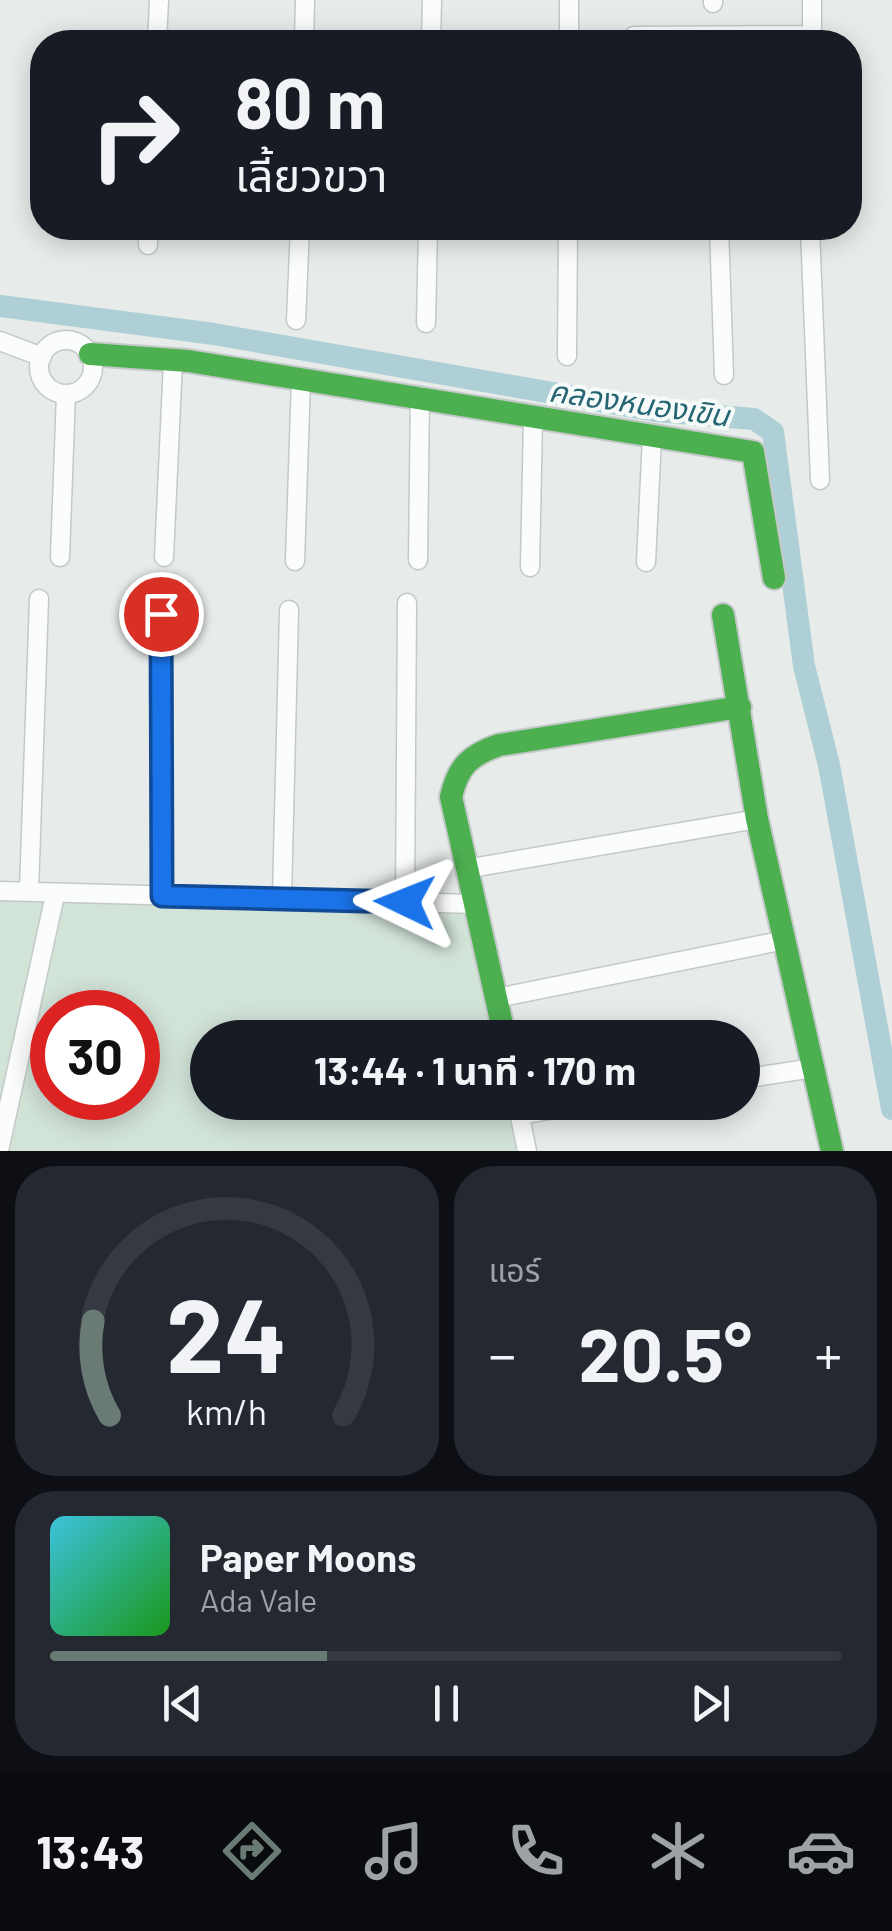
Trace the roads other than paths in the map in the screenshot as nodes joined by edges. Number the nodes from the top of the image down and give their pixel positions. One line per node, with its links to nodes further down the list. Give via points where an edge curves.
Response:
1 (158, 0): 6 (street)
2 (305, 0): 7 (street)
3 (432, 0): 8 (street)
4 (570, 0): 9 (street)
5 (812, 0): 10 (street)
6 (157, 30)
7 (304, 30)
8 (431, 30)
9 (569, 30)
10 (812, 30)
11 (299, 240): 16 (street)
12 (428, 240): 17 (street)
13 (568, 240): 21 (street)
14 (719, 240): 23 (street)
15 (810, 240): 29 (street)
16 (296, 320)
17 (426, 323)
18 (0, 341): 20 (street)
19 (90, 354): 20 (street, via 80,343 62,340); 22 (street); 25 (street, via 88,382)
20 (42, 356): 25 (street, via 44,381)
21 (567, 356)
22 (173, 361): 24 (street); 31 (street)
23 (724, 374)
24 (301, 380): 26 (street); 33 (street)
25 (66, 394): 30 (street)
26 (420, 396): 27 (street); 32 (street)
27 (534, 419): 28 (street); 35 (street)
28 (652, 436): 34 (street); 36 (street, via 753,452)
29 (820, 480)
30 (60, 557)
31 (164, 557)
32 (418, 560)
33 (295, 561)
34 (646, 562)
35 (530, 567)
36 (774, 578)
37 (39, 600): 46 (street)
38 (407, 603): 50 (street)
39 (289, 610): 49 (street)
40 (161, 614): 48 (street)
41 (724, 615): 42 (street)
42 (740, 707): 43 (street); 44 (street, via 472,754 457,768 452,796)
43 (757, 819): 44 (street); 52 (street)
44 (465, 869): 51 (street)
45 (0, 891): 46 (street)
46 (29, 892): 47 (street)
47 (55, 894): 48 (street); 58 (street)
48 (162, 896): 49 (street)
49 (282, 898): 50 (street)
50 (405, 902): 51 (street)
51 (475, 904): 53 (street)
52 (785, 940): 53 (street); 55 (street)
53 (497, 998): 54 (street)
54 (501, 1020)
55 (813, 1068): 56 (street); 60 (street)
56 (760, 1076)
57 (520, 1120): 59 (street)
58 (0, 1146)
59 (527, 1151)
60 (832, 1151)

